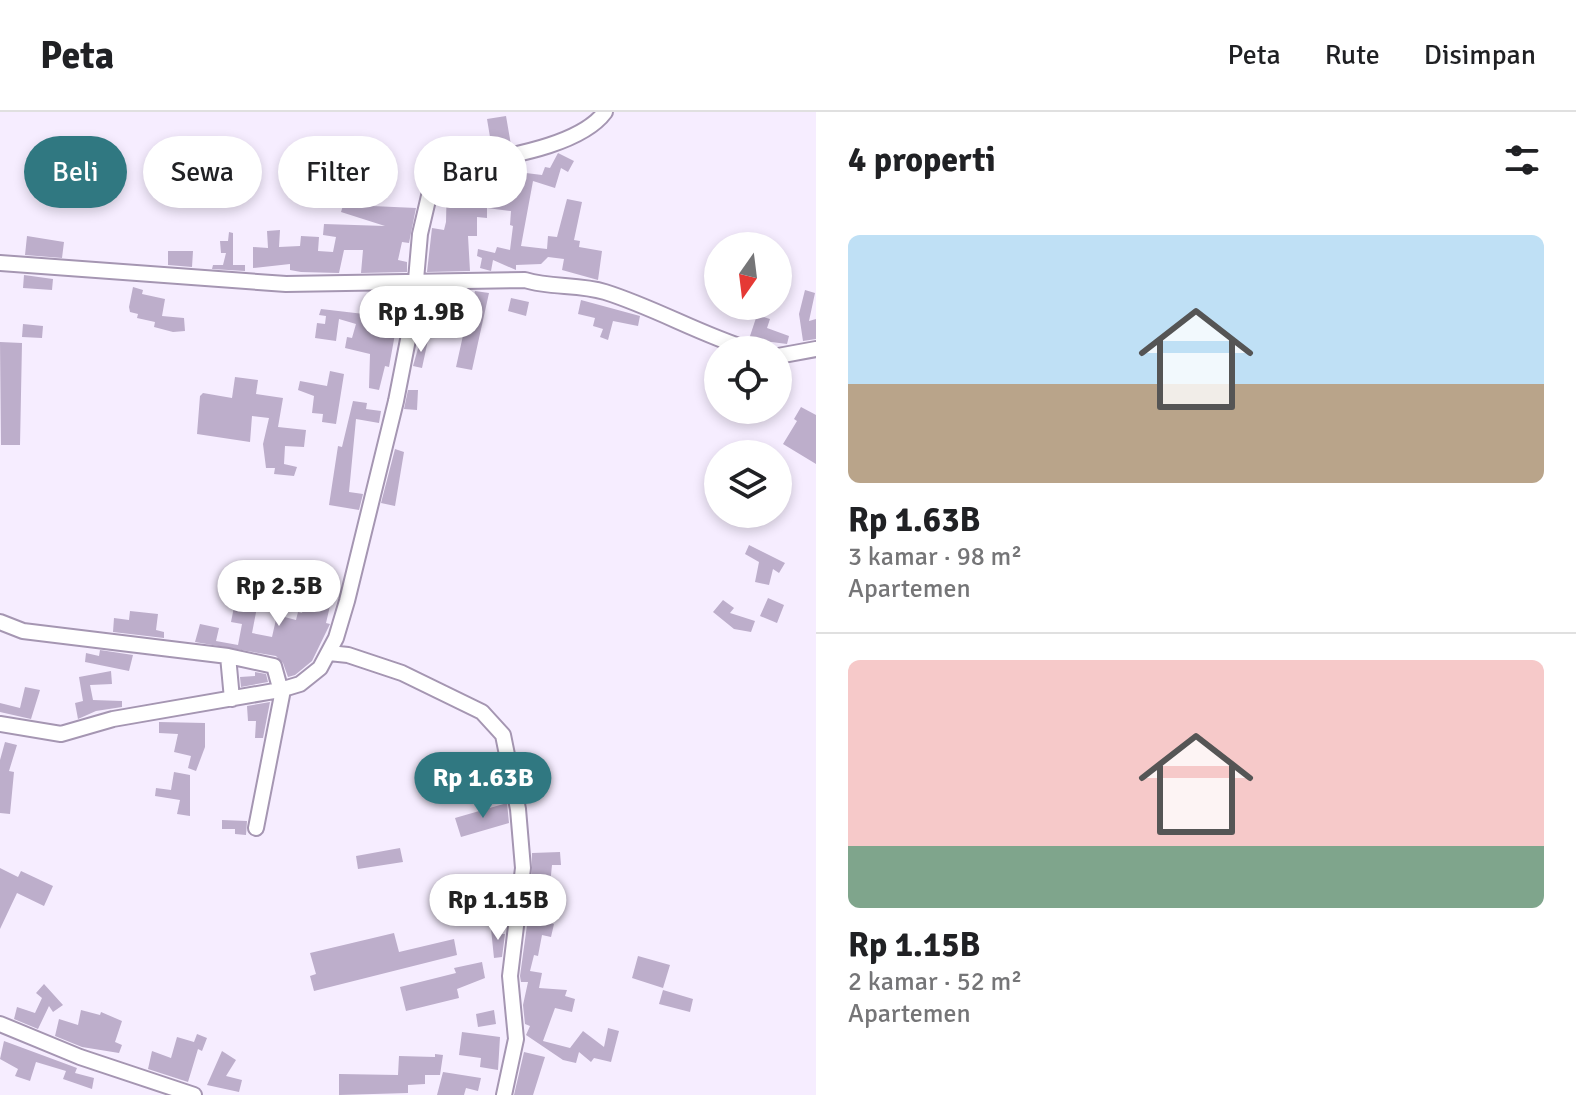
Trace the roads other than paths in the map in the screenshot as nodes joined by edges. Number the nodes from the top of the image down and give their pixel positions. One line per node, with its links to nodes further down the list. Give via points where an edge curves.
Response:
1 (605, 112): 3 (street, via 570,137 438,173 420,234)
2 (0, 263): 3 (street, via 268,283)
3 (415, 283): 4 (street, via 525,280 583,287); 8 (street, via 396,401 347,601)
4 (718, 336)
5 (816, 349): 6 (street)
6 (792, 353)
7 (0, 622): 9 (street, via 23,631)
8 (329, 653): 10 (street, via 313,677); 16 (street, via 402,673 482,712 503,735 523,868 510,976 516,1039)
9 (228, 656): 10 (street, via 271,665); 11 (street)
10 (280, 690): 11 (street); 13 (street)
11 (232, 699): 12 (street, via 113,719 61,734)
12 (0, 724)
13 (256, 828)
14 (0, 1024): 15 (street)
15 (194, 1095)
16 (504, 1095)

